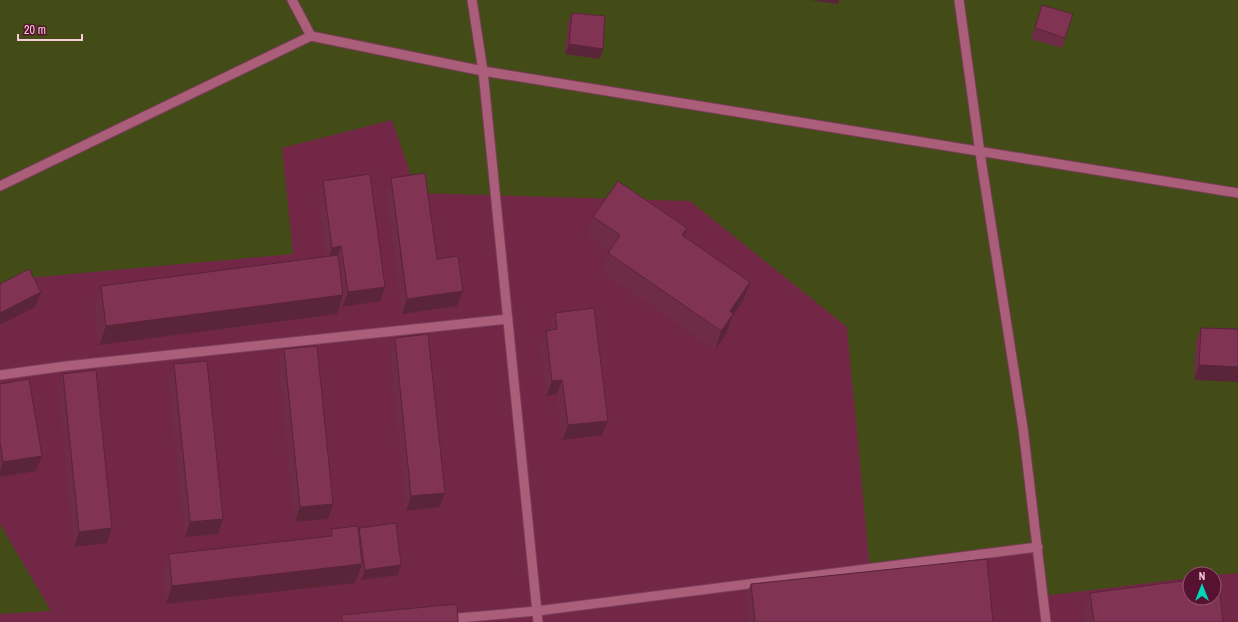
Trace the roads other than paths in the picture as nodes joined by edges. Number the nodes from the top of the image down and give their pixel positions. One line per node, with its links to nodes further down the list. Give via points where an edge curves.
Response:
1 (292, 0): 4 (lane)
2 (472, 0): 5 (lane)
3 (959, 0): 6 (lane)
4 (311, 36): 5 (lane); 7 (lane)
5 (482, 72): 6 (lane); 9 (lane)
6 (980, 153): 8 (lane); 11 (lane, via 1023,428)
7 (0, 186)
8 (1238, 193)
9 (508, 319): 10 (lane); 12 (lane)
10 (0, 375)
11 (1038, 547): 12 (lane); 15 (lane)
12 (537, 611): 13 (lane); 14 (lane)
13 (436, 621)
14 (538, 622)
15 (1046, 622)

